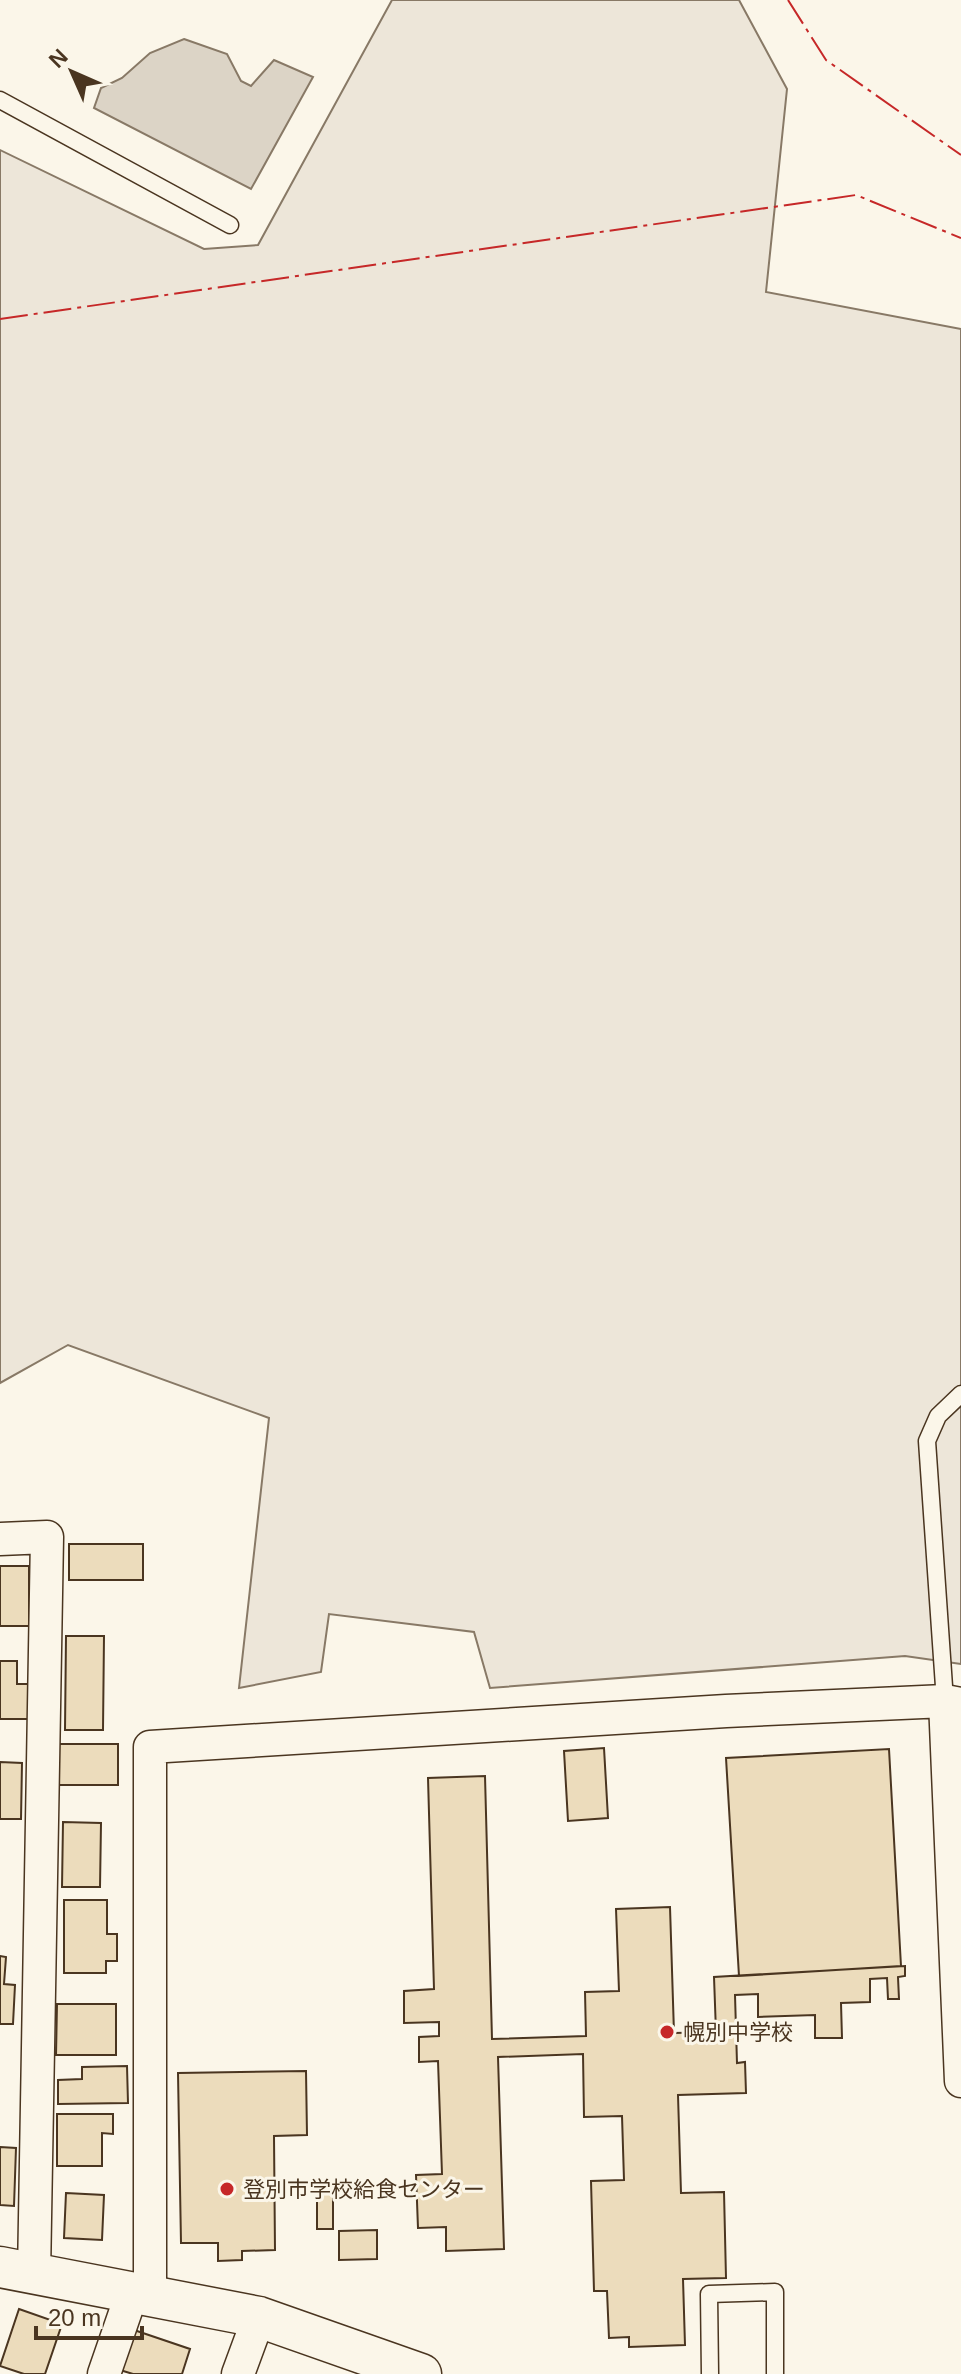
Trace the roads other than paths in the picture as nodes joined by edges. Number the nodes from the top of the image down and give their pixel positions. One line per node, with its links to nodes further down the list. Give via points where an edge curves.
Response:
1 (0, 100): 2 (lane)
2 (230, 225)
3 (961, 1394): 5 (lane, via 938,1416 927,1441)
4 (0, 1539): 7 (street, via 47,1537)
5 (953, 1703): 6 (street); 8 (street, via 726,1711 150,1747)
6 (961, 2081)
7 (17, 2271): 8 (street)
8 (141, 2295): 9 (street); 11 (street)
9 (259, 2317): 10 (street); 12 (street)
10 (394, 2370)
11 (104, 2374)
12 (238, 2374)
13 (710, 2374): 14 (lane, via 709,2294 775,2292)
14 (775, 2374)

